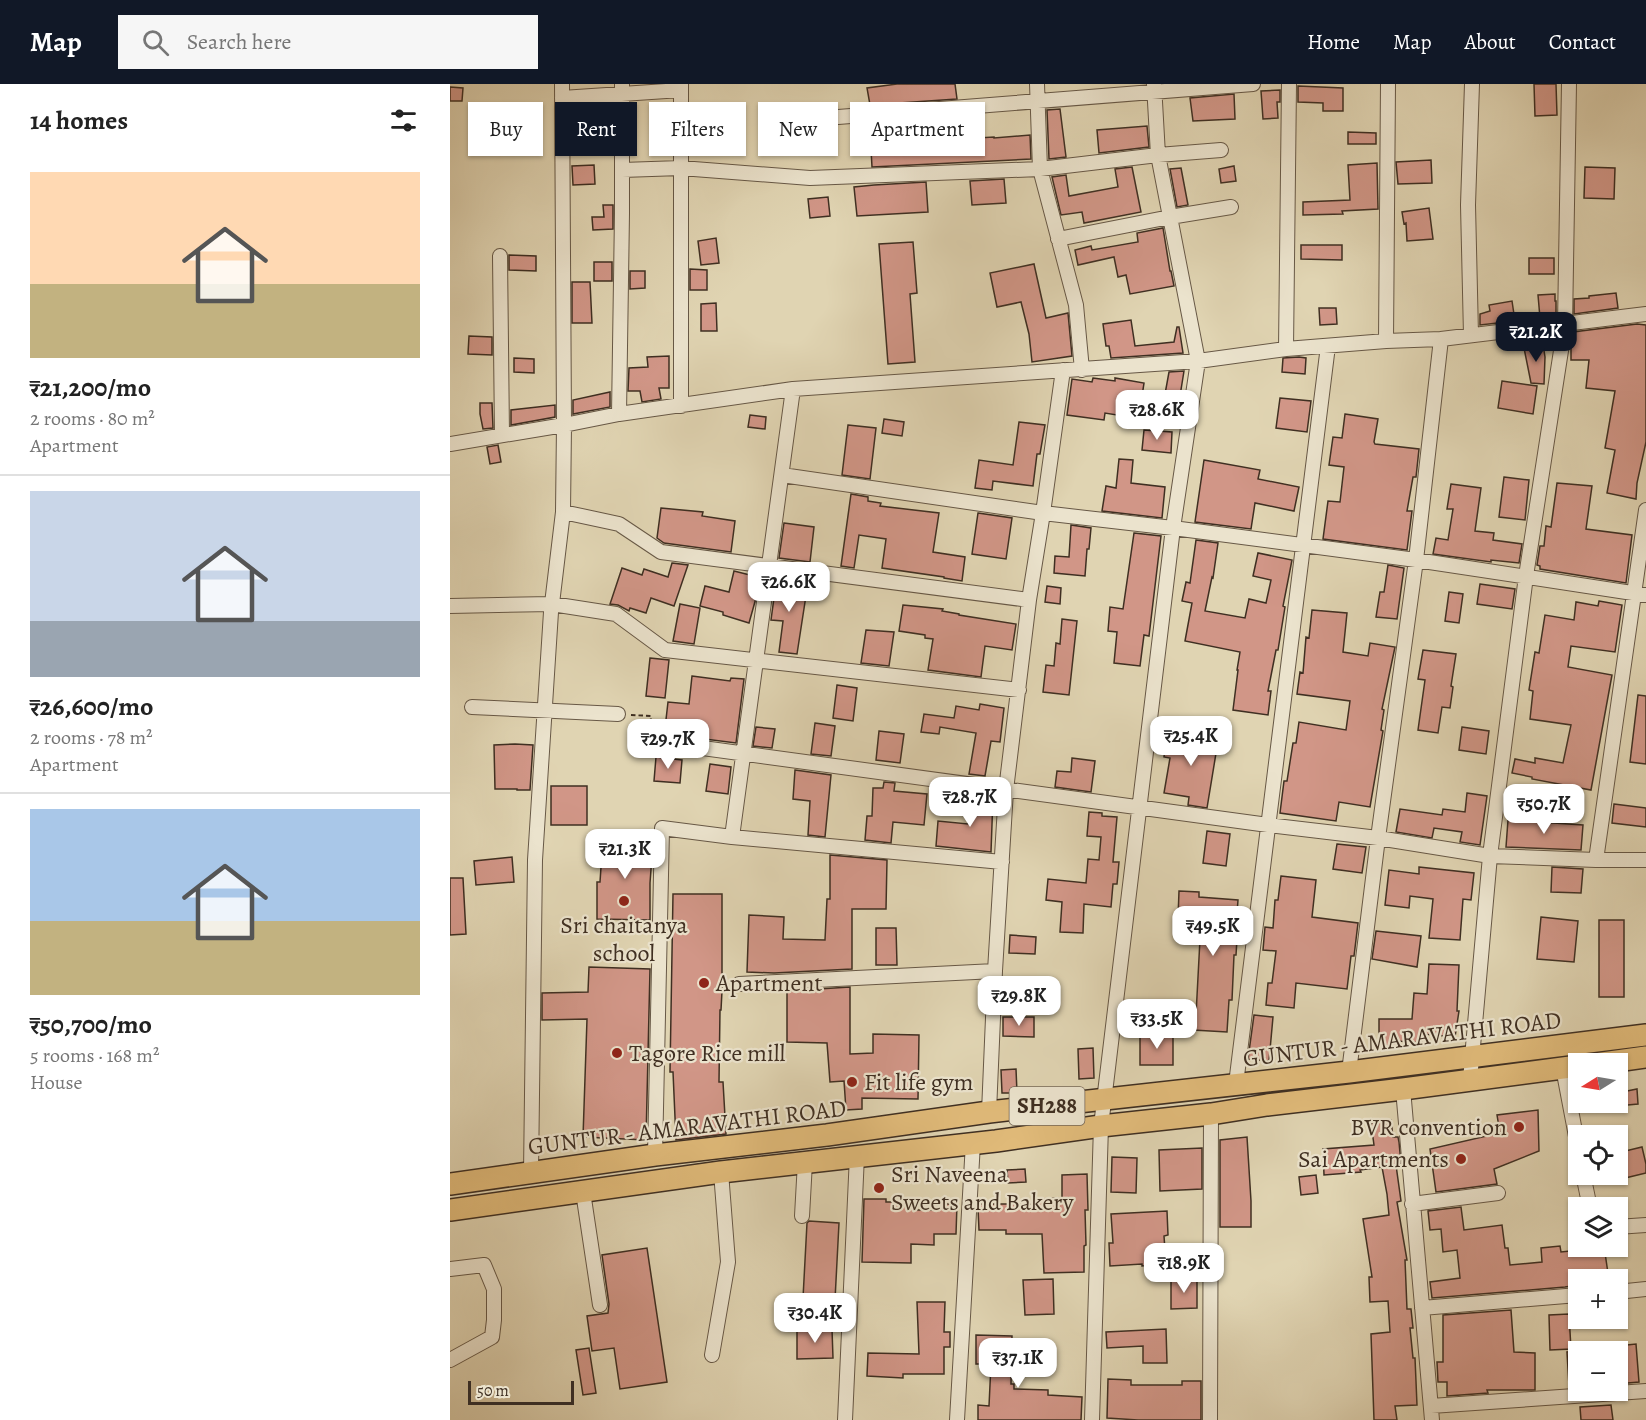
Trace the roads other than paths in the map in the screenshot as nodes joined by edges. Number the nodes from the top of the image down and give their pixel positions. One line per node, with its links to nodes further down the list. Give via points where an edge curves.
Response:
1 (1037, 84): 11 (street)
2 (1253, 84): 8 (street)
3 (1289, 84): 28 (street)
4 (1388, 84): 26 (street)
5 (1472, 84): 24 (street, via 1468,205)
6 (1569, 84): 23 (street)
7 (681, 87): 9 (street); 15 (street)
8 (1154, 88): 11 (street); 14 (street)
9 (622, 89): 10 (street); 17 (street)
10 (562, 91): 35 (street)
11 (1038, 100): 12 (street); 16 (street)
12 (838, 117)
13 (1221, 150): 14 (street)
14 (1158, 155): 16 (street); 19 (street)
15 (681, 168): 16 (street, via 810,178); 17 (street); 33 (street)
16 (1040, 169): 20 (street)
17 (622, 170): 34 (street)
18 (1231, 207): 19 (street)
19 (1170, 217): 20 (street); 29 (street)
20 (1058, 239): 31 (street, via 1076,305)
21 (500, 256): 36 (street)
22 (1646, 314): 23 (street)
23 (1565, 325): 24 (street); 46 (street)
24 (1471, 335): 25 (street)
25 (1441, 339): 26 (street); 44 (street)
26 (1386, 341): 27 (street)
27 (1328, 346): 28 (street); 43 (street)
28 (1286, 349): 29 (street)
29 (1198, 361): 31 (street); 42 (street)
30 (1063, 370): 31 (street); 32 (street); 41 (street)
31 (1082, 370)
32 (793, 390): 33 (street); 38 (street)
33 (681, 406): 34 (street)
34 (619, 414): 35 (street)
35 (564, 425): 36 (street); 40 (street)
36 (502, 435): 37 (street)
37 (450, 444)
38 (782, 476): 41 (street); 45 (street)
39 (1646, 510): 47 (street)
40 (562, 512): 45 (street, via 619,525 661,552); 49 (street)
41 (1043, 513): 42 (street); 48 (street)
42 (1173, 528): 43 (street); 59 (street)
43 (1304, 545): 44 (street); 60 (street)
44 (1416, 560): 46 (street); 62 (street)
45 (770, 567): 48 (street); 51 (street)
46 (1526, 576): 47 (street); 63 (street)
47 (1640, 594): 64 (street)
48 (1029, 600): 52 (street)
49 (552, 604): 50 (street); 51 (street, via 616,615 665,650); 54 (street)
50 (450, 606)
51 (757, 660): 52 (street); 57 (street)
52 (1019, 690): 58 (street)
53 (472, 707): 54 (street)
54 (545, 710): 55 (street); 87 (street, via 535,860)
55 (618, 714)
56 (688, 746): 57 (street)
57 (743, 752): 58 (street); 61 (street)
58 (1006, 790): 59 (street); 66 (street)
59 (1139, 808): 60 (street); 78 (street)
60 (1268, 825): 62 (street); 76 (street)
61 (732, 837): 66 (street); 83 (street, via 662,828)
62 (1378, 838): 63 (street); 74 (street)
63 (1490, 856): 64 (street); 70 (street)
64 (1596, 860): 65 (street)
65 (1646, 860)
66 (1002, 862): 67 (street)
67 (995, 971): 68 (street); 79 (street)
68 (739, 984)
69 (1646, 1035): 70 (main road, GUNTUR - AMARAVATHI ROAD / SH288)
70 (1473, 1057): 74 (main road, GUNTUR - AMARAVATHI ROAD / SH288); 75 (street)
71 (1646, 1057): 72 (main road)
72 (1628, 1059)
73 (1568, 1067): 75 (main road, GUNTUR - AMARAVATHI ROAD / SH288)
74 (1349, 1072): 76 (main road, GUNTUR - AMARAVATHI ROAD / SH288)
75 (1470, 1080): 77 (main road, GUNTUR - AMARAVATHI ROAD / SH288)
76 (1236, 1084): 78 (main road, GUNTUR - AMARAVATHI ROAD / SH288)
77 (1403, 1089): 80 (main road, GUNTUR - AMARAVATHI ROAD / SH288); 91 (street)
78 (1104, 1099): 79 (main road, GUNTUR - AMARAVATHI ROAD / SH288); 81 (street)
79 (989, 1112): 83 (main road, GUNTUR - AMARAVATHI ROAD / SH288)
80 (1211, 1114): 81 (main road, GUNTUR - AMARAVATHI ROAD / SH288); 109 (street)
81 (1101, 1126): 82 (main road, GUNTUR - AMARAVATHI ROAD / SH288); 108 (street)
82 (973, 1143): 84 (main road, GUNTUR - AMARAVATHI ROAD / SH288); 107 (street)
83 (655, 1155): 87 (main road, GUNTUR - AMARAVATHI ROAD / SH288)
84 (857, 1155): 85 (main road, GUNTUR - AMARAVATHI ROAD / SH288); 106 (street)
85 (805, 1162): 86 (main road, GUNTUR - AMARAVATHI ROAD / SH288); 93 (street)
86 (722, 1172): 89 (main road, GUNTUR - AMARAVATHI ROAD / SH288); 102 (street, via 728,1262)
87 (531, 1173): 88 (main road, GUNTUR - AMARAVATHI ROAD / SH288)
88 (450, 1184)
89 (583, 1192): 92 (main road, GUNTUR - AMARAVATHI ROAD / SH288); 100 (street)
90 (1498, 1194): 91 (street)
91 (1412, 1204): 101 (street)
92 (450, 1210)
93 (802, 1216)
94 (1646, 1225): 95 (street)
95 (1628, 1226)
96 (450, 1269): 103 (street, via 484,1266 495,1289 492,1337)
97 (1646, 1289): 98 (street)
98 (1628, 1291)
99 (1568, 1296): 101 (street)
100 (600, 1305)
101 (1422, 1308): 105 (street)
102 (712, 1355)
103 (450, 1360)
104 (1646, 1391): 105 (street)
105 (1431, 1406): 110 (street)
106 (844, 1420)
107 (957, 1420)
108 (1092, 1420)
109 (1209, 1420)
110 (1432, 1420)

